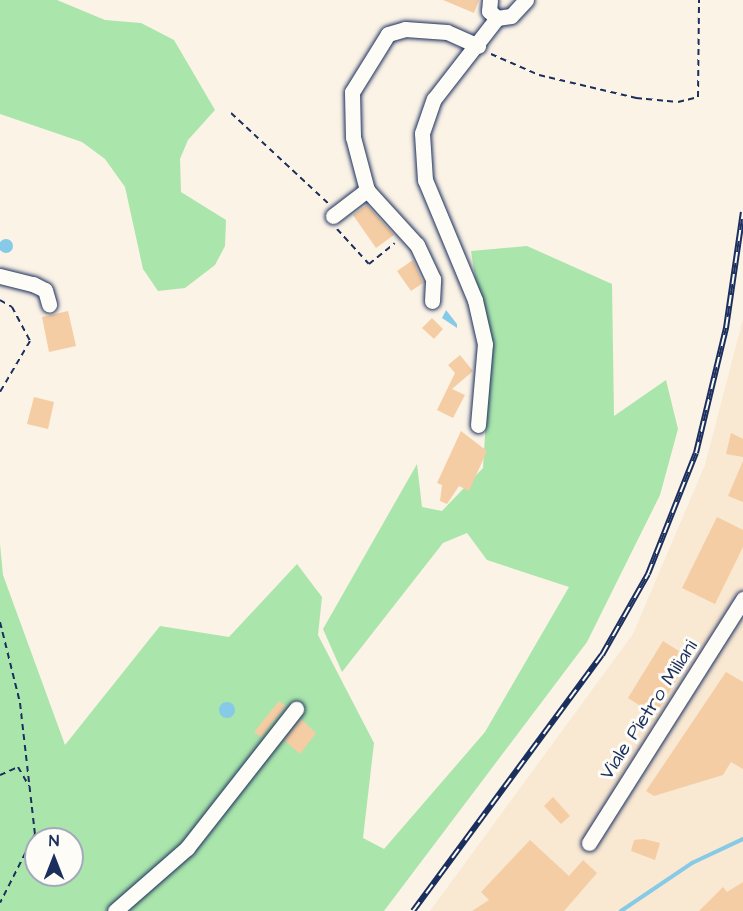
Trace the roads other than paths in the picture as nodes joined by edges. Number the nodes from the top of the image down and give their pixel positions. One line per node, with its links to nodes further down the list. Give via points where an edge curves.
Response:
1 (490, 0): 3 (street, via 489,11)
2 (526, 0): 3 (street, via 511,16)
3 (497, 18): 4 (street)
4 (478, 46): 5 (street, via 447,32 405,29 388,34 352,92 354,138); 10 (street, via 434,99 422,133 425,180 475,300 485,344)
5 (368, 190): 6 (street); 8 (street, via 406,234 433,279)
6 (333, 216)
7 (0, 276): 9 (street, via 45,290)
8 (432, 301)
9 (50, 304)
10 (478, 424)
11 (743, 599): 13 (street, Viale Pietro Miliani)
12 (297, 709): 14 (street, via 187,848)
13 (589, 843)
14 (115, 911)

